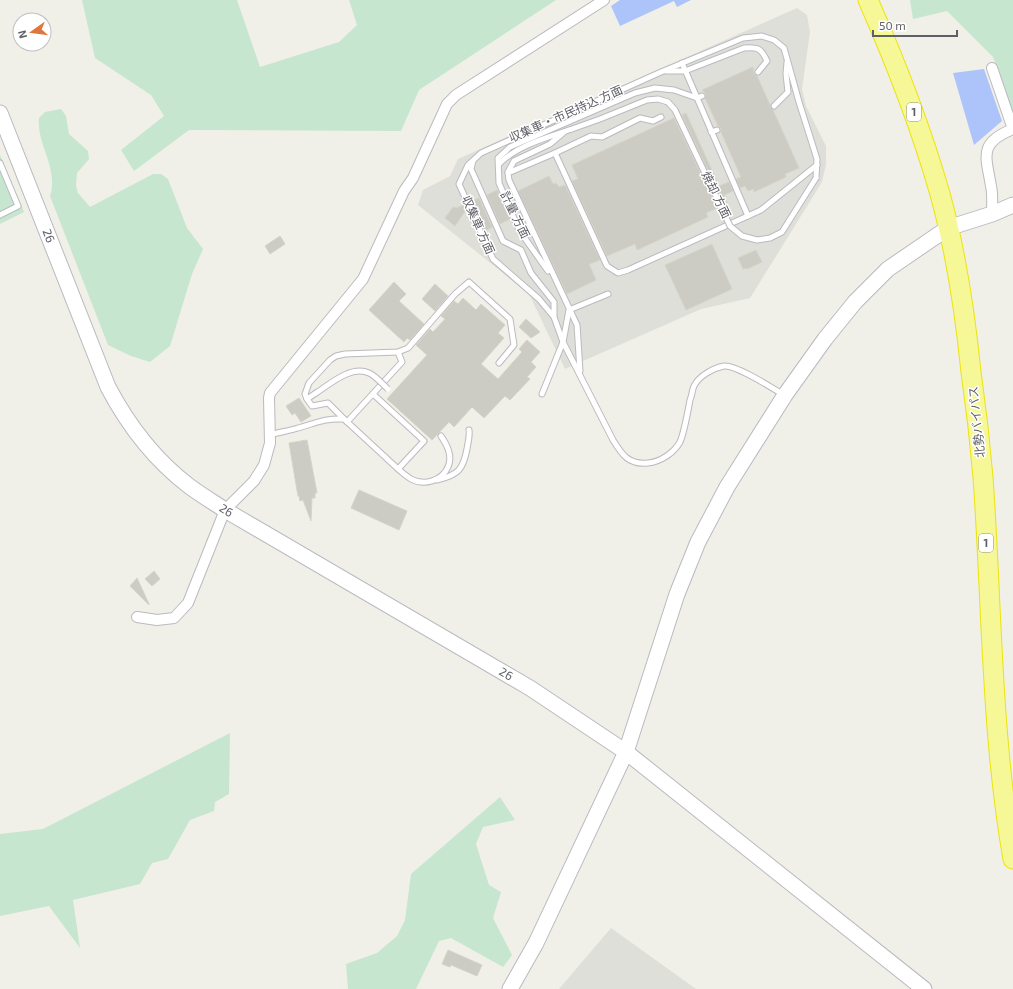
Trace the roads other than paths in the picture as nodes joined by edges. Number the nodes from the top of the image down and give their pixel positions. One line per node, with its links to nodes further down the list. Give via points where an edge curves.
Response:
1 (604, 0): 43 (street, via 456,95 447,104 363,279 270,393)
2 (868, 0): 27 (highway, 北勢バイパス / 1, via 890,48 918,124)
3 (787, 59): 4 (lane, 焼却 方面, via 784,48 774,40 762,36 743,38); 10 (lane, via 788,92); 21 (lane, 焼却 方面)
4 (682, 63): 6 (lane); 7 (lane, 収集車・市民持込 方面)
5 (992, 68): 13 (street)
6 (685, 71): 7 (lane); 8 (lane, via 744,48 754,47 763,51 767,61); 9 (lane)
7 (661, 72): 18 (lane, 収集車・市民持込 方面, via 481,153)
8 (758, 72)
9 (699, 97): 16 (lane); 20 (lane, via 655,88 635,93 510,147 498,158)
10 (774, 106)
11 (0, 114): 47 (street, 26, via 102,372 120,409 142,440 167,467 189,486)
12 (661, 117): 17 (lane, via 653,121 640,118 602,137 591,136)
13 (1013, 129): 24 (street, via 1000,135 990,143 988,149 986,160 991,186)
14 (717, 130): 16 (lane)
15 (565, 131): 20 (lane, via 506,156); 21 (lane, 焼却 方面, bridge, via 646,100 668,102 675,110 730,226 742,236 757,240 770,238 782,232 816,178); 22 (lane, via 550,144 514,161)
16 (711, 132): 26 (lane)
17 (555, 153): 22 (lane); 26 (lane, via 606,266 618,273)
18 (473, 160): 31 (lane, via 471,169 503,241 521,250 531,273 554,302); 31 (lane, 収集車 方面, via 459,184 493,259 539,299)
19 (0, 163): 25 (lane, via 18,206)
20 (499, 164): 28 (lane, 計量 方面, via 499,183 519,230)
21 (817, 165): 26 (lane, via 761,210)
22 (508, 172): 28 (lane, via 509,180)
23 (1013, 205): 24 (street)
24 (992, 214): 27 (street)
25 (0, 215)
26 (748, 216)
27 (948, 228): 39 (street, via 888,270 855,302); 50 (highway, 北勢バイパス / 1, via 964,312 982,469 1001,774)
28 (556, 281): 30 (lane)
29 (608, 294): 30 (lane)
30 (569, 310): 32 (lane); 35 (lane, via 577,325)
31 (554, 316): 32 (lane)
32 (563, 342): 35 (lane); 38 (lane)
33 (398, 352): 34 (lane, via 408,348 455,294 469,282 510,319 514,345); 37 (lane, via 402,362); 40 (lane, via 336,356 309,383 305,394)
34 (499, 363)
35 (580, 374): 39 (lane, via 613,440 621,452 634,463 660,460 672,452 680,442 694,386 703,375 715,369 725,366 744,372)
36 (388, 390): 40 (lane, bridge, via 369,373 361,371 344,375)
37 (373, 394): 41 (lane); 45 (lane, via 424,441)
38 (542, 394)
39 (785, 395): 49 (street, via 727,487 698,542 677,594)
40 (307, 399): 41 (lane, via 312,406 328,403)
41 (346, 420): 43 (lane, via 336,418 319,421); 45 (lane)
42 (469, 430): 46 (lane, via 464,462 454,474)
43 (270, 435): 47 (street, via 264,465 254,482)
44 (441, 436): 46 (lane, via 447,444 450,461 448,468)
45 (398, 469): 46 (lane, via 421,482)
46 (436, 480)
47 (225, 510): 48 (street, via 188,603 174,618 157,620); 49 (street, 26, via 530,688)
48 (137, 616)
49 (626, 752): 51 (street, via 536,943); 52 (street, 26)
50 (1013, 860)
51 (510, 989)
52 (924, 989)

